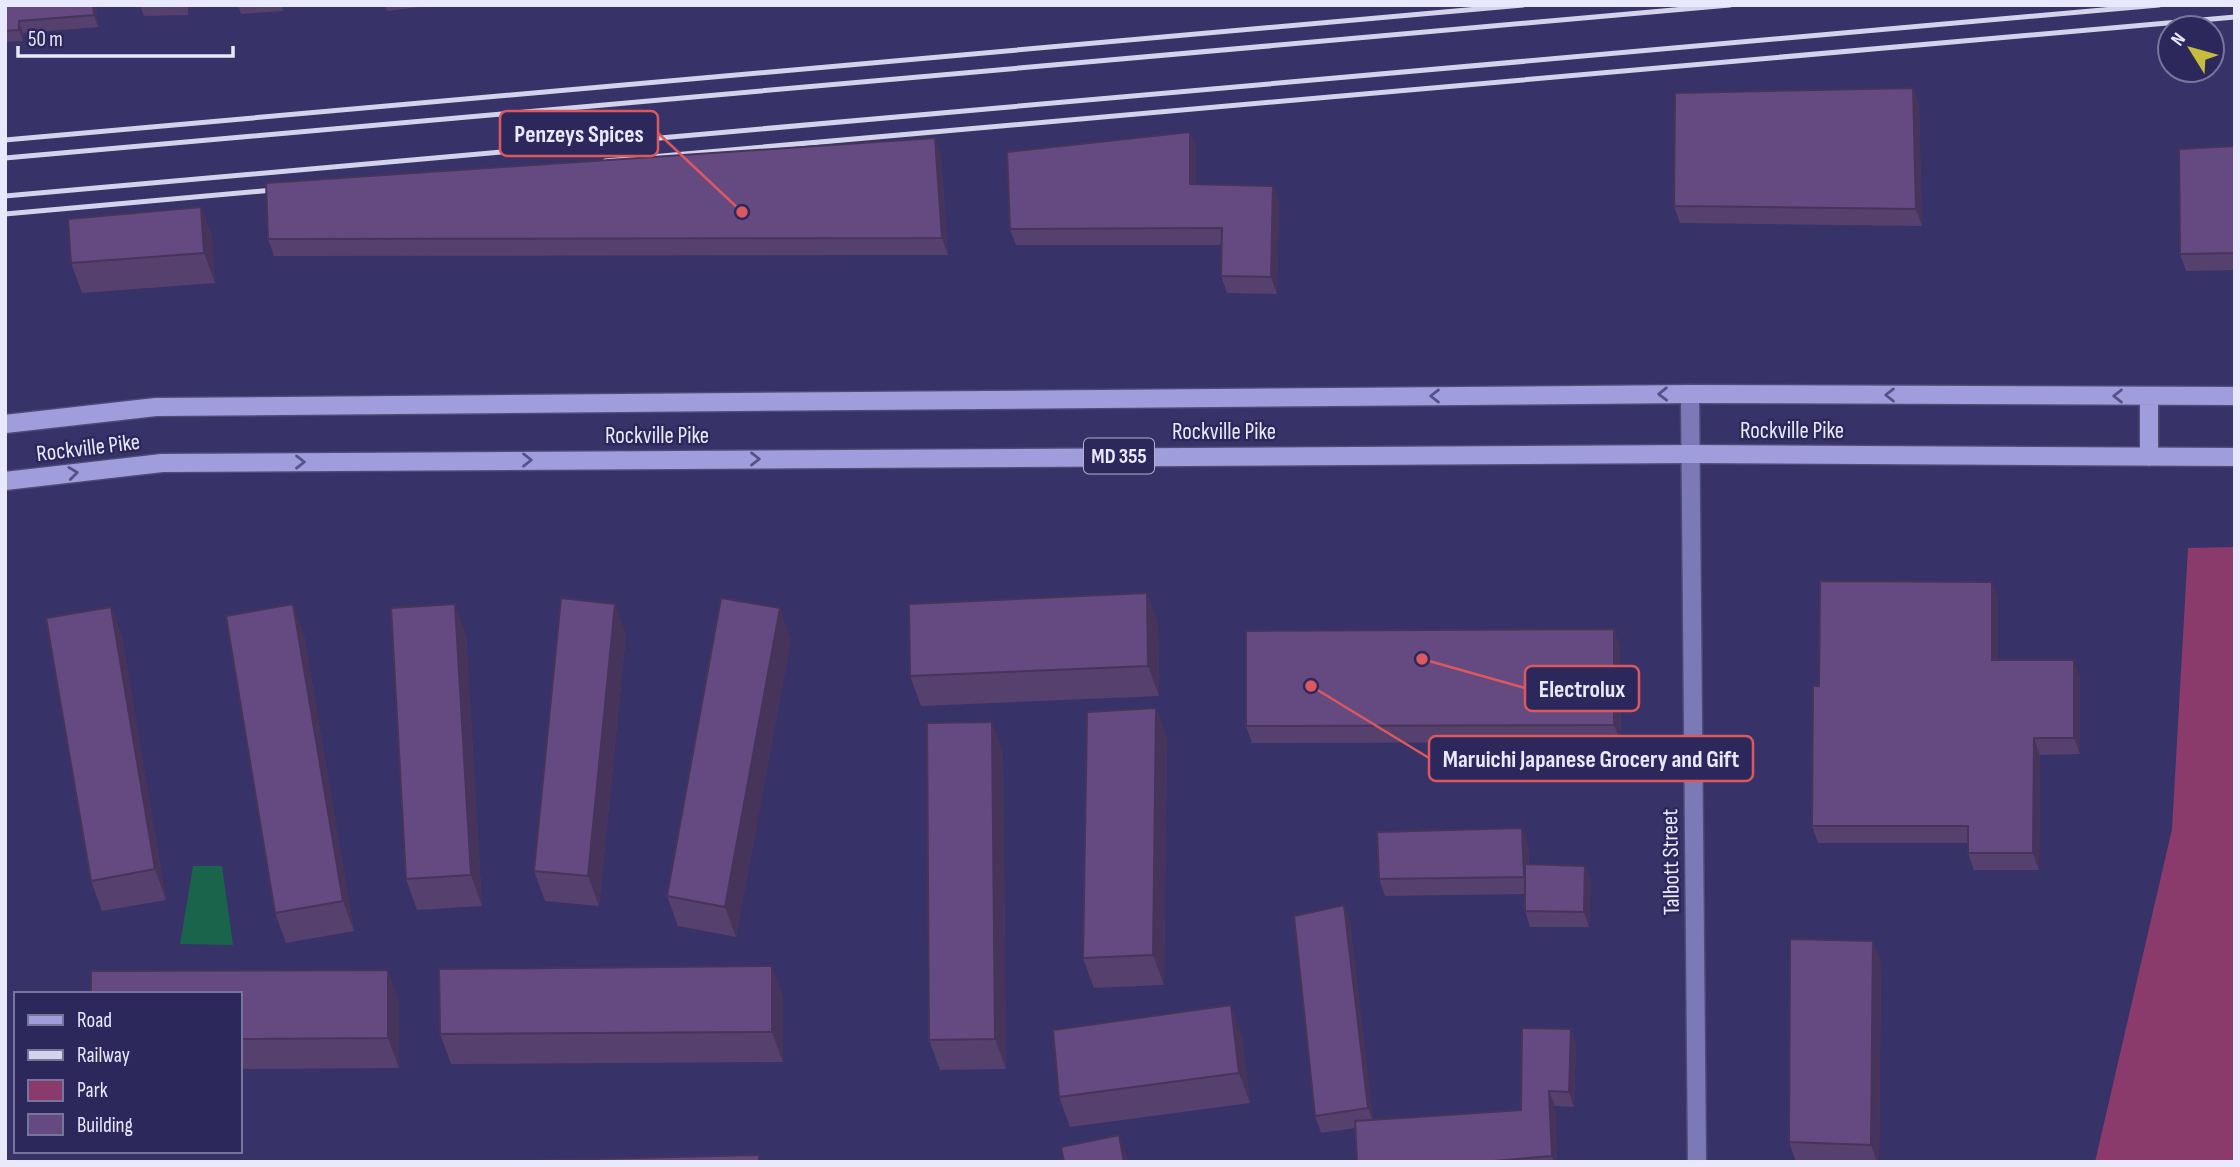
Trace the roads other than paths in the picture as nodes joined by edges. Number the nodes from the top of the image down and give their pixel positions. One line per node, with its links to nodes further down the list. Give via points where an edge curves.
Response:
1 (1690, 394): 2 (main road, Rockville Pike, one-way to 1); 4 (main road, Rockville Pike, one-way to 4, via 156,407); 5 (street, Talbott Street)
2 (2149, 396): 3 (main road, Rockville Pike); 6 (main road)
3 (2235, 396)
4 (5, 424)
5 (1691, 454): 6 (main road, Rockville Pike / MD 355); 8 (main road, Rockville Pike / MD 355, one-way to 5, via 162,463); 9 (street, Talbott Street)
6 (2149, 457): 7 (main road, Rockville Pike / MD 355)
7 (2235, 457)
8 (5, 481)
9 (1697, 1162)

